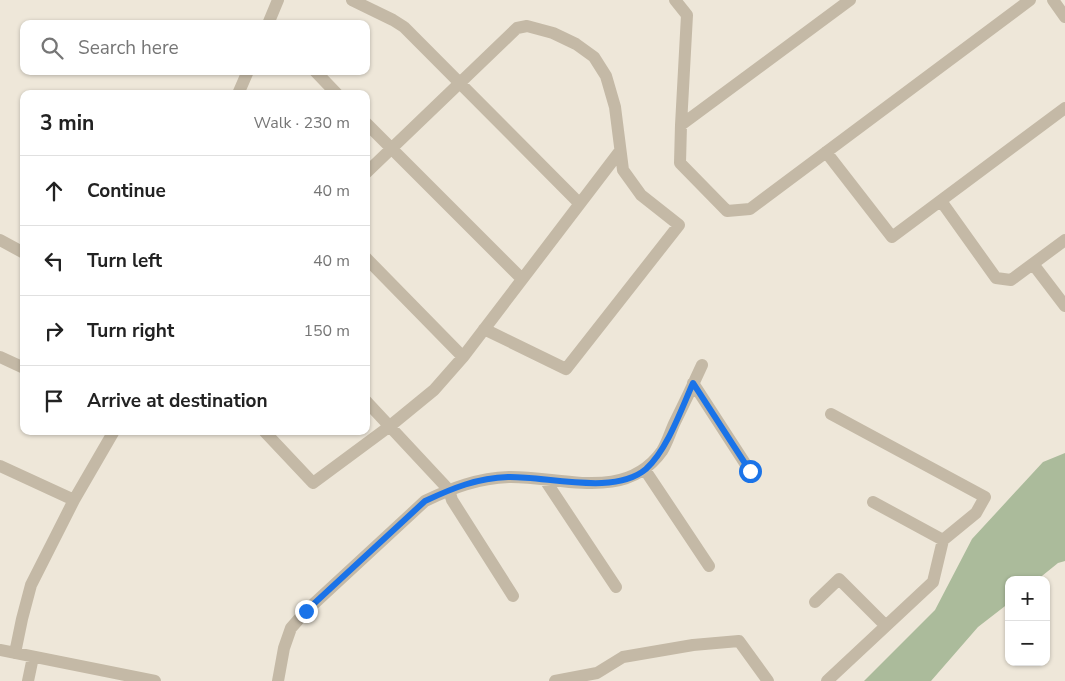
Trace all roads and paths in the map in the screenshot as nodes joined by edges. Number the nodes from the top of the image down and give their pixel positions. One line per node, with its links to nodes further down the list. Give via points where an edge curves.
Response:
1 (278, 0): 8 (street)
2 (352, 0): 11 (street, via 404,27)
3 (676, 0): 15 (street, via 687,15)
4 (850, 0): 15 (street)
5 (1030, 0): 19 (street)
6 (1053, 0): 7 (street)
7 (1065, 16)
8 (270, 20)
9 (246, 75): 12 (street)
10 (319, 75): 13 (street)
11 (460, 83): 17 (street); 18 (street, via 517,28 527,26 553,33 594,57 606,76 615,107); 22 (street)
12 (240, 90)
13 (334, 90)
14 (1065, 108): 21 (street)
15 (681, 125): 19 (street, via 680,163 727,211 750,209)
16 (370, 127): 17 (street)
17 (392, 149): 20 (street); 28 (street)
18 (620, 151): 22 (street); 30 (street, via 623,170 641,195 678,225 566,369)
19 (826, 152): 21 (street, via 892,237)
20 (370, 169)
21 (941, 201): 27 (street, via 996,278 1011,280)
22 (580, 203): 28 (street)
23 (0, 240): 25 (street)
24 (1065, 240): 27 (street)
25 (20, 251)
26 (370, 262): 32 (street)
27 (1033, 264): 29 (street)
28 (522, 279): 30 (street)
29 (1065, 306)
30 (484, 329): 32 (street)
31 (0, 357): 34 (street)
32 (463, 357): 38 (street, via 434,390)
33 (702, 365): 35 (street)
34 (20, 366)
35 (693, 383): 42 (street, via 662,451); 43 (street)
36 (370, 405): 38 (street)
37 (831, 414): 48 (street, via 985,497 976,513)
38 (390, 426): 40 (street, via 313,483); 45 (street)
39 (112, 435): 46 (street)
40 (268, 435)
41 (0, 466): 46 (street)
42 (645, 470): 44 (street, via 606,483); 49 (street)
43 (750, 471)
44 (545, 480): 45 (street, via 509,477 477,480); 50 (street)
45 (449, 490): 51 (street, via 452,500); 59 (street, via 425,501 306,611 291,628)
46 (74, 500): 55 (street, via 31,584)
47 (873, 502): 48 (street)
48 (943, 540): 53 (street, via 933,582)
49 (709, 566)
50 (616, 587)
51 (513, 596)
52 (815, 602): 53 (street, via 839,579)
53 (886, 626): 62 (street)
54 (0, 650): 55 (street)
55 (15, 653): 56 (street)
56 (33, 657): 57 (street); 58 (street)
57 (28, 681)
58 (156, 681)
59 (278, 681)
60 (554, 681): 61 (street, via 598,673 623,658 693,645 739,641)
61 (768, 681)
62 (827, 681)

